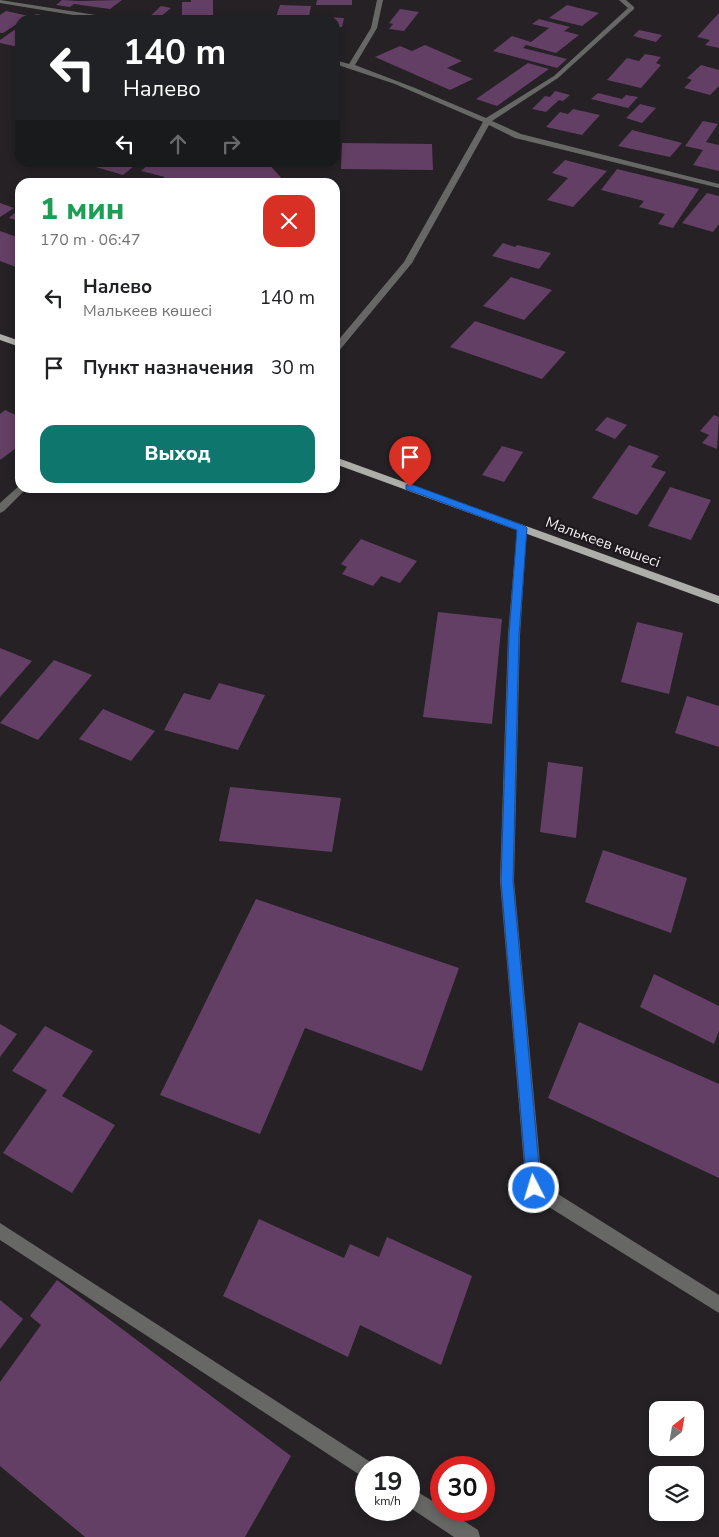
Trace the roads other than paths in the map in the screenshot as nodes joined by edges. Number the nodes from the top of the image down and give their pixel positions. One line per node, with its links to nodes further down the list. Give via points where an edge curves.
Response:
1 (380, 0): 6 (street, via 374,28)
2 (622, 0): 7 (street, via 632,8 556,77)
3 (0, 1): 4 (street)
4 (85, 15)
5 (340, 63): 6 (street)
6 (351, 66): 7 (street)
7 (488, 120): 8 (street, via 518,136); 11 (street, via 408,263)
8 (719, 186)
9 (0, 337): 10 (main road)
10 (15, 342)
11 (340, 344)
12 (340, 462): 15 (main road, Малькеев көшесі)
13 (17, 493): 14 (street)
14 (0, 509)
15 (522, 528): 16 (main road, Малькеев көшесі); 18 (street, via 514,635 507,881 534,1188)
16 (719, 600)
17 (0, 1231): 19 (street)
18 (719, 1304)
19 (355, 1462)
20 (420, 1503): 21 (street)
21 (471, 1537)

